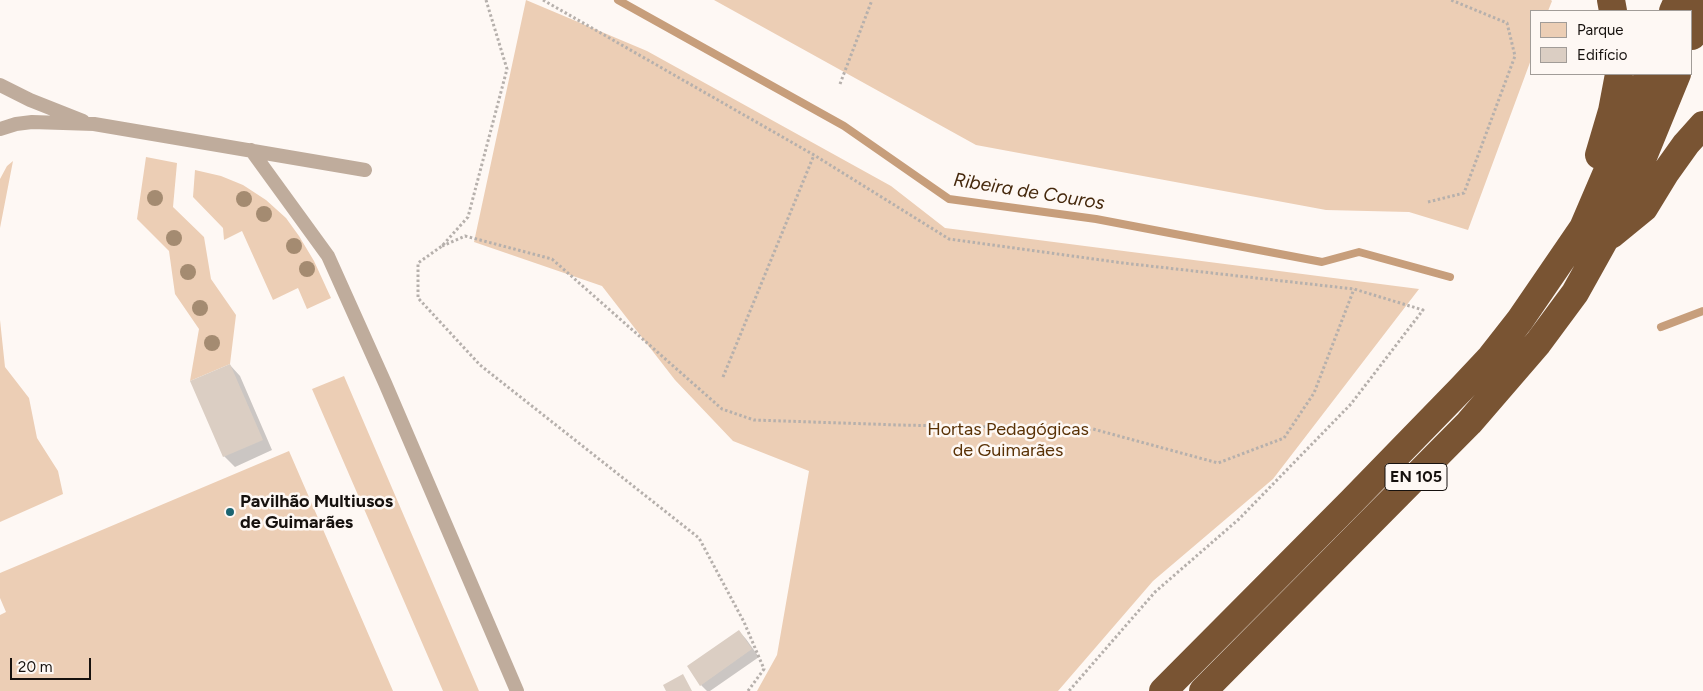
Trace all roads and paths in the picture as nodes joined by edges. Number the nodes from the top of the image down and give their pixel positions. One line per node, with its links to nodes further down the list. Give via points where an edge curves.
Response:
1 (486, 0): 22 (path, via 508,69 468,217)
2 (543, 0): 17 (path)
3 (872, 0): 10 (path)
4 (1452, 0): 19 (path, via 1507,23 1515,56 1464,193)
5 (1703, 8): 6 (highway)
6 (1693, 33)
7 (1618, 75): 21 (highway, via 1612,111 1596,165)
8 (1649, 75): 21 (highway, EN 105)
9 (1677, 75): 21 (highway, EN 105, via 1643,157)
10 (840, 84)
11 (0, 85): 12 (lane)
12 (94, 124): 14 (lane, via 32,122); 16 (lane)
13 (1703, 125): 20 (highway, via 1666,172)
14 (0, 129)
15 (1703, 147): 20 (highway, via 1676,171)
16 (252, 150): 18 (lane); 25 (lane, via 328,256)
17 (814, 156): 23 (path, via 949,239); 24 (path)
18 (365, 170)
19 (1428, 202)
20 (1644, 208): 21 (highway)
21 (1593, 234): 28 (highway, EN 105, via 1473,376); 29 (highway, EN 105, via 1575,293 1513,374 1462,430)
22 (442, 246): 23 (path, via 465,236 552,259 722,409 754,420 1094,429 1218,463 1284,438 1314,393); 26 (path, via 418,263 418,298 480,365 699,538 744,622 764,669)
23 (1354, 289): 27 (path, via 1423,310 1351,404 1239,519 1155,592)
24 (724, 377)
25 (517, 691)
26 (748, 691)
27 (1069, 691)
28 (1162, 691)
29 (1202, 691)

